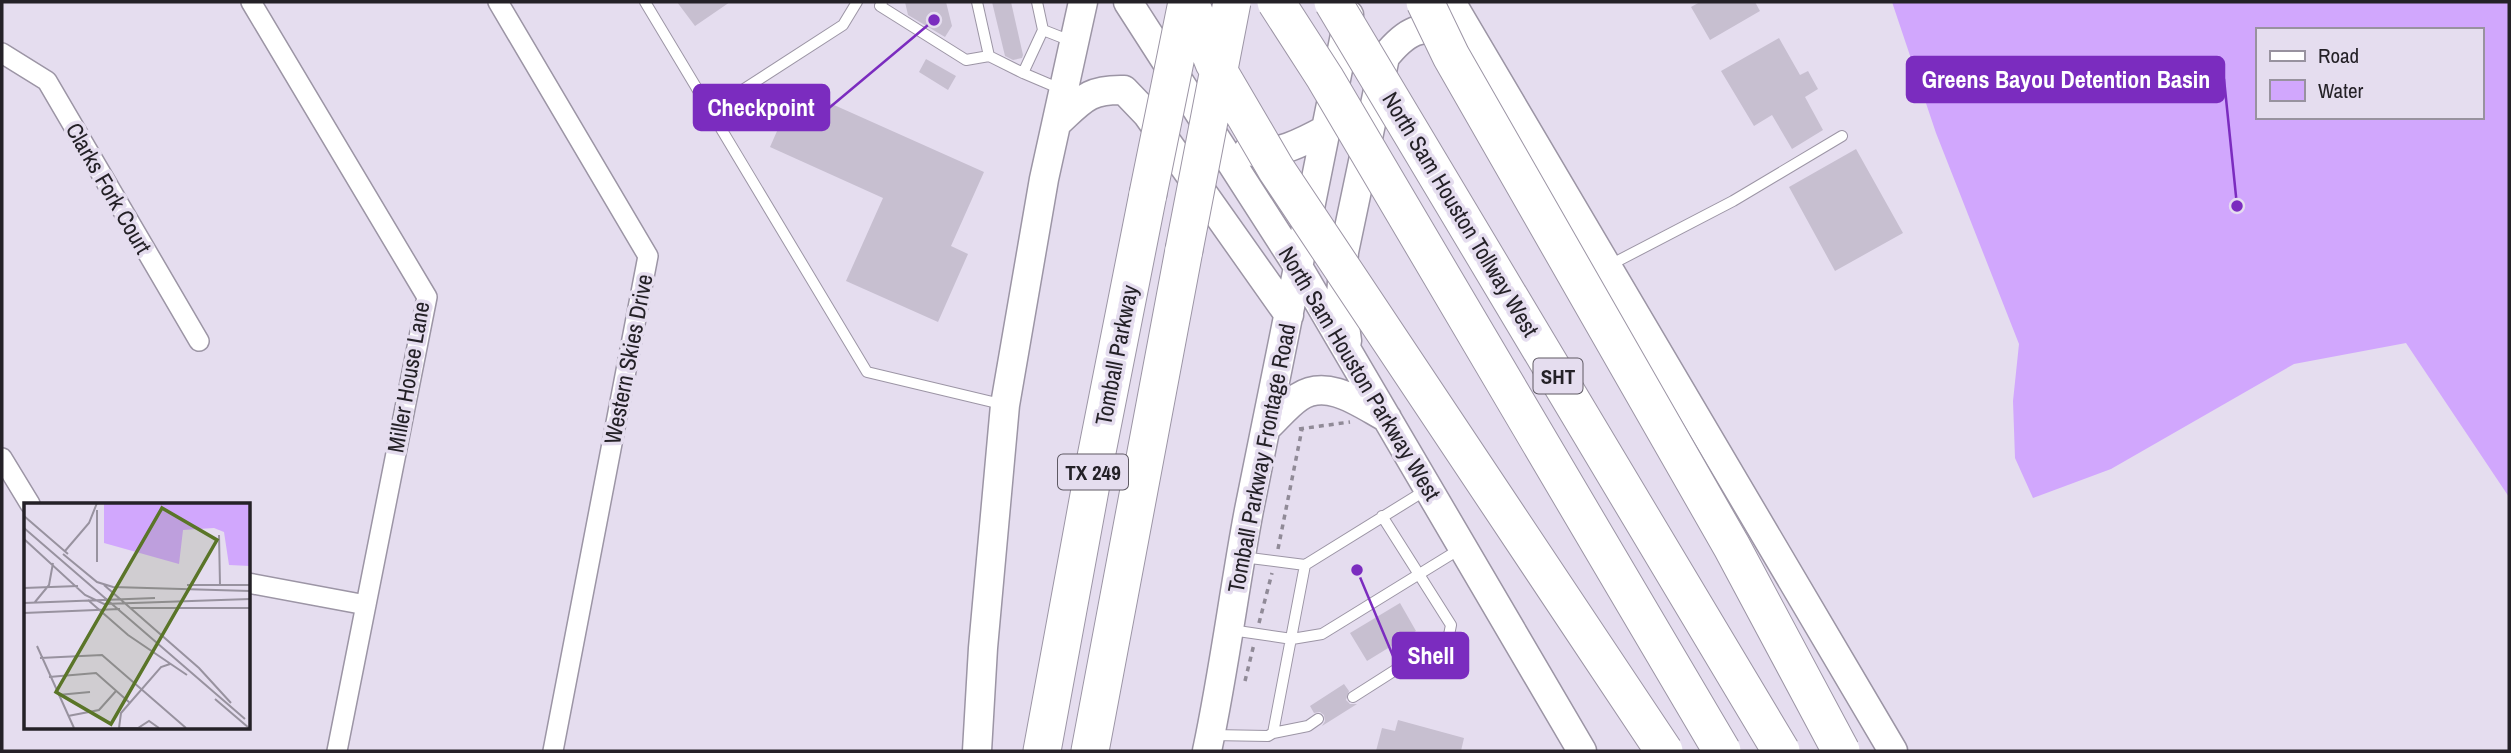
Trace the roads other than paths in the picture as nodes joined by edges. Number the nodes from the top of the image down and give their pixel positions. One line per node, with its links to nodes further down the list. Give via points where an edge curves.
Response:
1 (251, 2): 45 (street, Miller House Lane, via 427,297)
2 (498, 2): 53 (street, Western Skies Drive, via 648,256)
3 (645, 2): 23 (lane)
4 (857, 2): 23 (lane, via 843,25)
5 (882, 2): 20 (lane, via 880,6 966,60)
6 (977, 2): 20 (lane)
7 (1037, 2): 16 (lane)
8 (1083, 2): 17 (main road)
9 (1128, 2): 26 (main road, North Sam Houston Parkway West)
10 (1189, 2): 55 (highway, Tomball Parkway / TX 249, bridge, via 1096,457); 58 (highway, bridge, via 1214,63 1276,169)
11 (1232, 2): 56 (highway, Tomball Parkway / TX 249, bridge)
12 (1276, 2): 59 (highway, North Sam Houston Tollway West / SHT, bridge)
13 (1333, 2): 60 (highway, North Sam Houston Tollway West / SHT, bridge)
14 (1352, 2): 25 (main road, Tomball Parkway Frontage Road)
15 (1446, 2): 18 (main road); 61 (highway, bridge, via 1451,56 1732,547)
16 (1043, 30): 17 (lane); 21 (lane)
17 (1074, 43): 22 (main road)
18 (1479, 48): 29 (main road); 32 (main road, via 1455,30 1430,26 1401,37 1385,57 1344,252 1341,297)
19 (2, 52): 31 (street, Clarks Fork Court, via 47,80)
20 (989, 57): 21 (lane)
21 (1023, 73): 22 (lane)
22 (1063, 90): 24 (main road)
23 (710, 111): 33 (lane, via 867,372)
24 (1057, 123): 30 (main road, via 1084,98 1102,89 1124,90 1147,114); 33 (main road)
25 (1327, 129): 26 (main road, via 1301,143 1256,153); 28 (main road, Tomball Parkway Frontage Road)
26 (1214, 135): 28 (main road, North Sam Houston Parkway West)
27 (1842, 136): 29 (lane, via 1733,201)
28 (1297, 265): 30 (main road, Tomball Parkway Frontage Road); 32 (main road, North Sam Houston Parkway West)
29 (1607, 266): 62 (main road)
30 (1289, 315): 35 (main road, Tomball Parkway Frontage Road)
31 (199, 341)
32 (1349, 352): 34 (main road, North Sam Houston Parkway West)
33 (1005, 405): 54 (main road)
34 (1389, 419): 35 (main road, via 1348,397 1312,390); 37 (main road, North Sam Houston Parkway West)
35 (1266, 428): 41 (main road, Tomball Parkway Frontage Road)
36 (2, 458): 38 (street)
37 (1429, 488): 39 (lane); 40 (main road, North Sam Houston Parkway West)
38 (29, 503)
39 (1382, 516): 42 (lane); 43 (lane)
40 (1464, 547): 43 (lane); 57 (main road, North Sam Houston Parkway West)
41 (1241, 557): 42 (lane); 46 (main road, Tomball Parkway Frontage Road)
42 (1305, 565): 47 (lane)
43 (1420, 576): 47 (lane, via 1322,634); 48 (lane, via 1451,625 1449,635)
44 (250, 583): 45 (street)
45 (366, 605): 52 (street, Miller House Lane)
46 (1229, 630): 47 (lane); 51 (main road, Tomball Parkway Frontage Road)
47 (1292, 639): 50 (lane)
48 (1353, 698)
49 (1318, 719): 50 (lane, via 1308,726)
50 (1273, 733): 51 (lane)
51 (1209, 743)
52 (337, 751)
53 (553, 751)
54 (976, 751)
55 (1042, 751)
56 (1090, 751)
57 (1582, 751)
58 (1664, 751)
59 (1722, 751)
60 (1781, 751)
61 (1841, 751)
62 (1892, 751)

